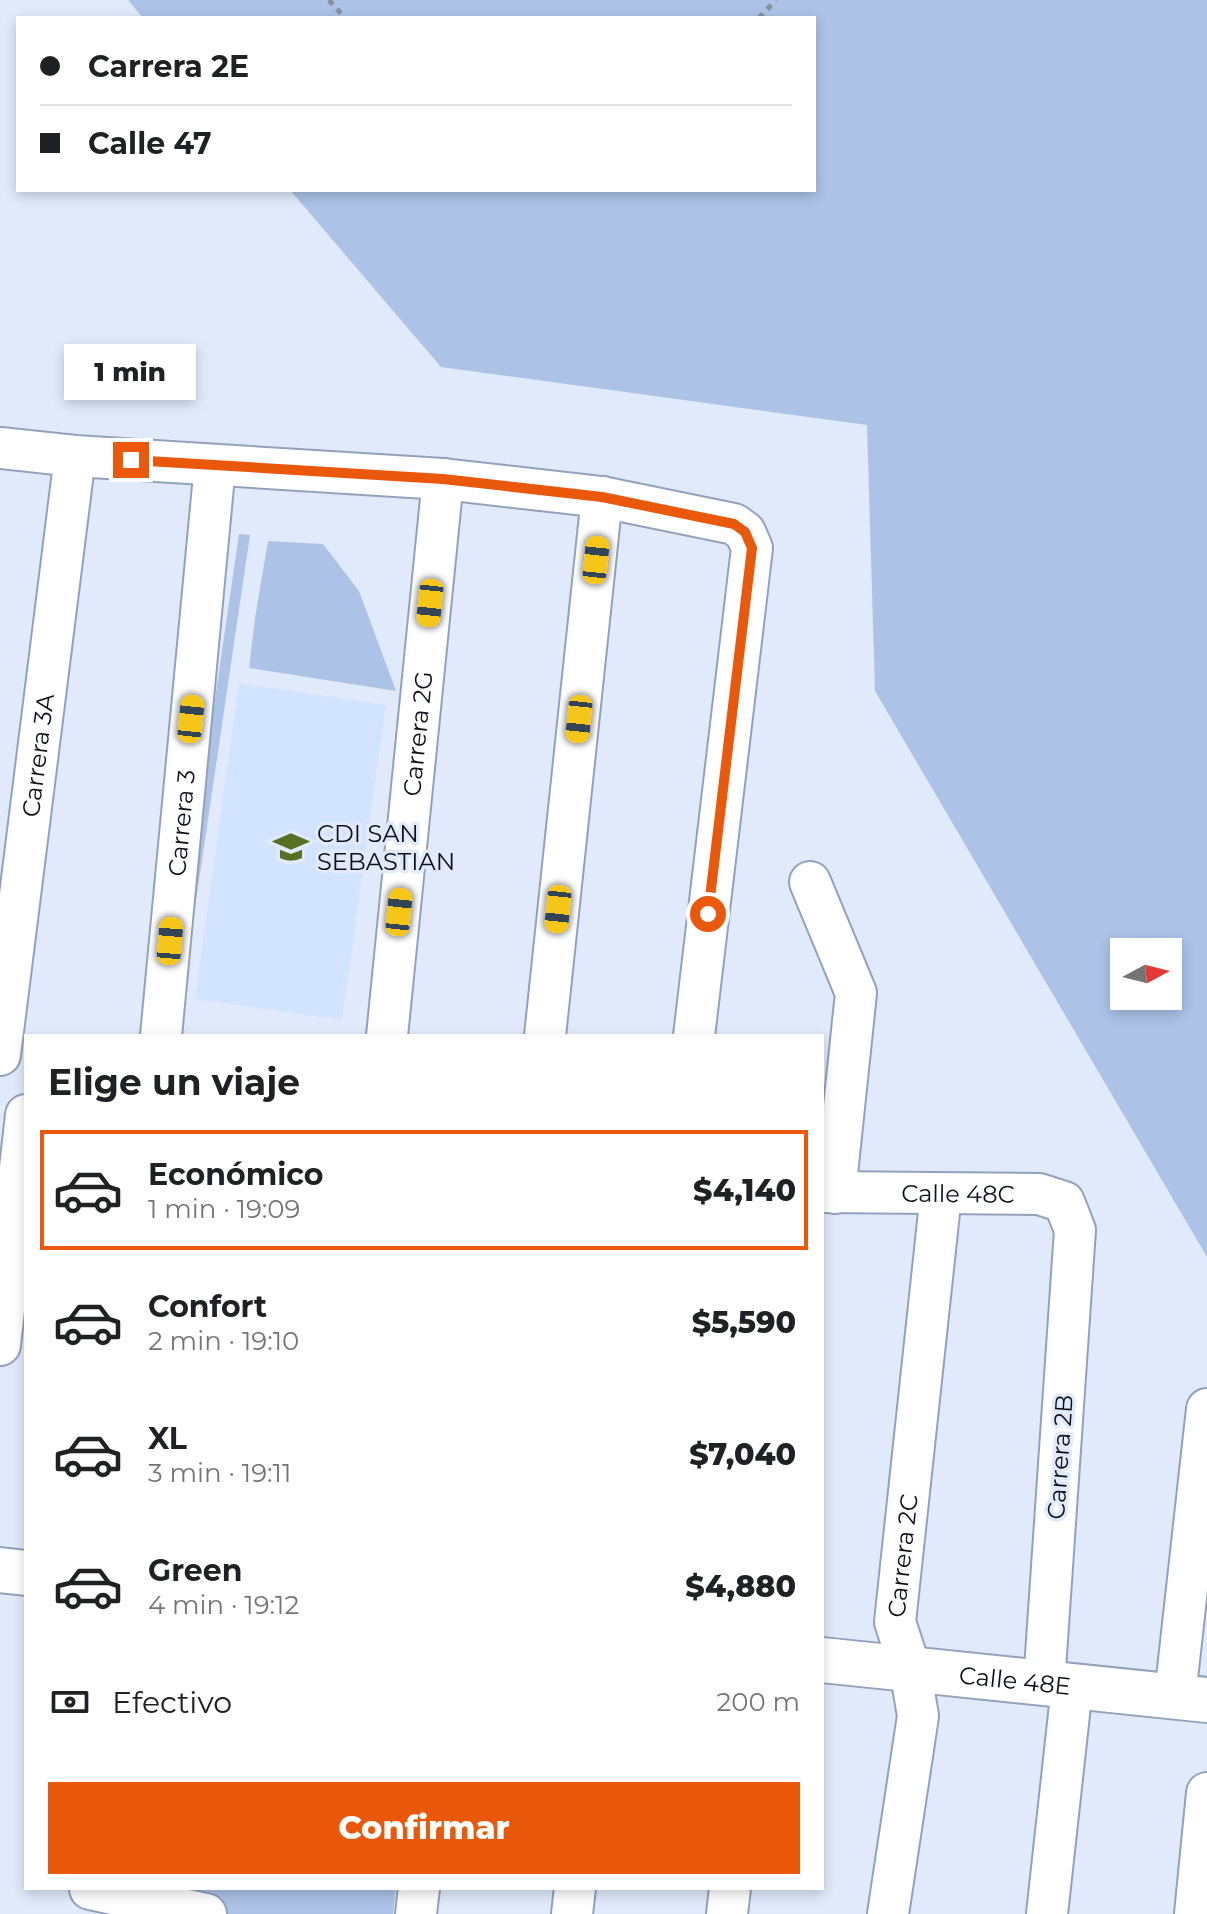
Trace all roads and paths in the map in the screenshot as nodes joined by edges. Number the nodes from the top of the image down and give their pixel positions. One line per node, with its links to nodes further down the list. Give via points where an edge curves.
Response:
1 (329, 0): 3 (path)
2 (776, 0): 4 (path)
3 (343, 16)
4 (761, 16)
5 (0, 448): 6 (street)
6 (75, 456): 7 (street); 15 (street, Carrera 3A)
7 (215, 465): 8 (street); 11 (street, Carrera 3)
8 (443, 479): 9 (street); 12 (street, Carrera 2G)
9 (602, 497): 13 (street); 14 (street, via 734,524 752,548)
10 (810, 882): 19 (street, via 856,993)
11 (161, 1034)
12 (387, 1034)
13 (545, 1034)
14 (694, 1034)
15 (0, 1055)
16 (0, 1105): 17 (street)
17 (24, 1111)
18 (24, 1130): 22 (street)
19 (828, 1193): 20 (street, Calle 48C)
20 (941, 1194): 21 (street, Calle 48C, via 1039,1194 1064,1202); 27 (street, Carrera 2C, via 895,1622)
21 (1075, 1230): 28 (street, Carrera 2B)
22 (0, 1345)
23 (1207, 1409): 29 (street)
24 (0, 1570): 25 (main road)
25 (24, 1573)
26 (824, 1660): 27 (main road, Calle 48E)
27 (910, 1668): 28 (main road, Calle 48E); 39 (street, Carrera 2C, via 918,1716)
28 (1058, 1686): 29 (main road, Calle 48E); 40 (street, Carrera 2B)
29 (1191, 1698)
30 (1207, 1793): 41 (street)
31 (419, 1890): 36 (street)
32 (575, 1890): 37 (street)
33 (730, 1890): 38 (street)
34 (90, 1897): 35 (street)
35 (206, 1914)
36 (416, 1914)
37 (572, 1914)
38 (727, 1914)
39 (888, 1914)
40 (1047, 1914)
41 (1195, 1914)

